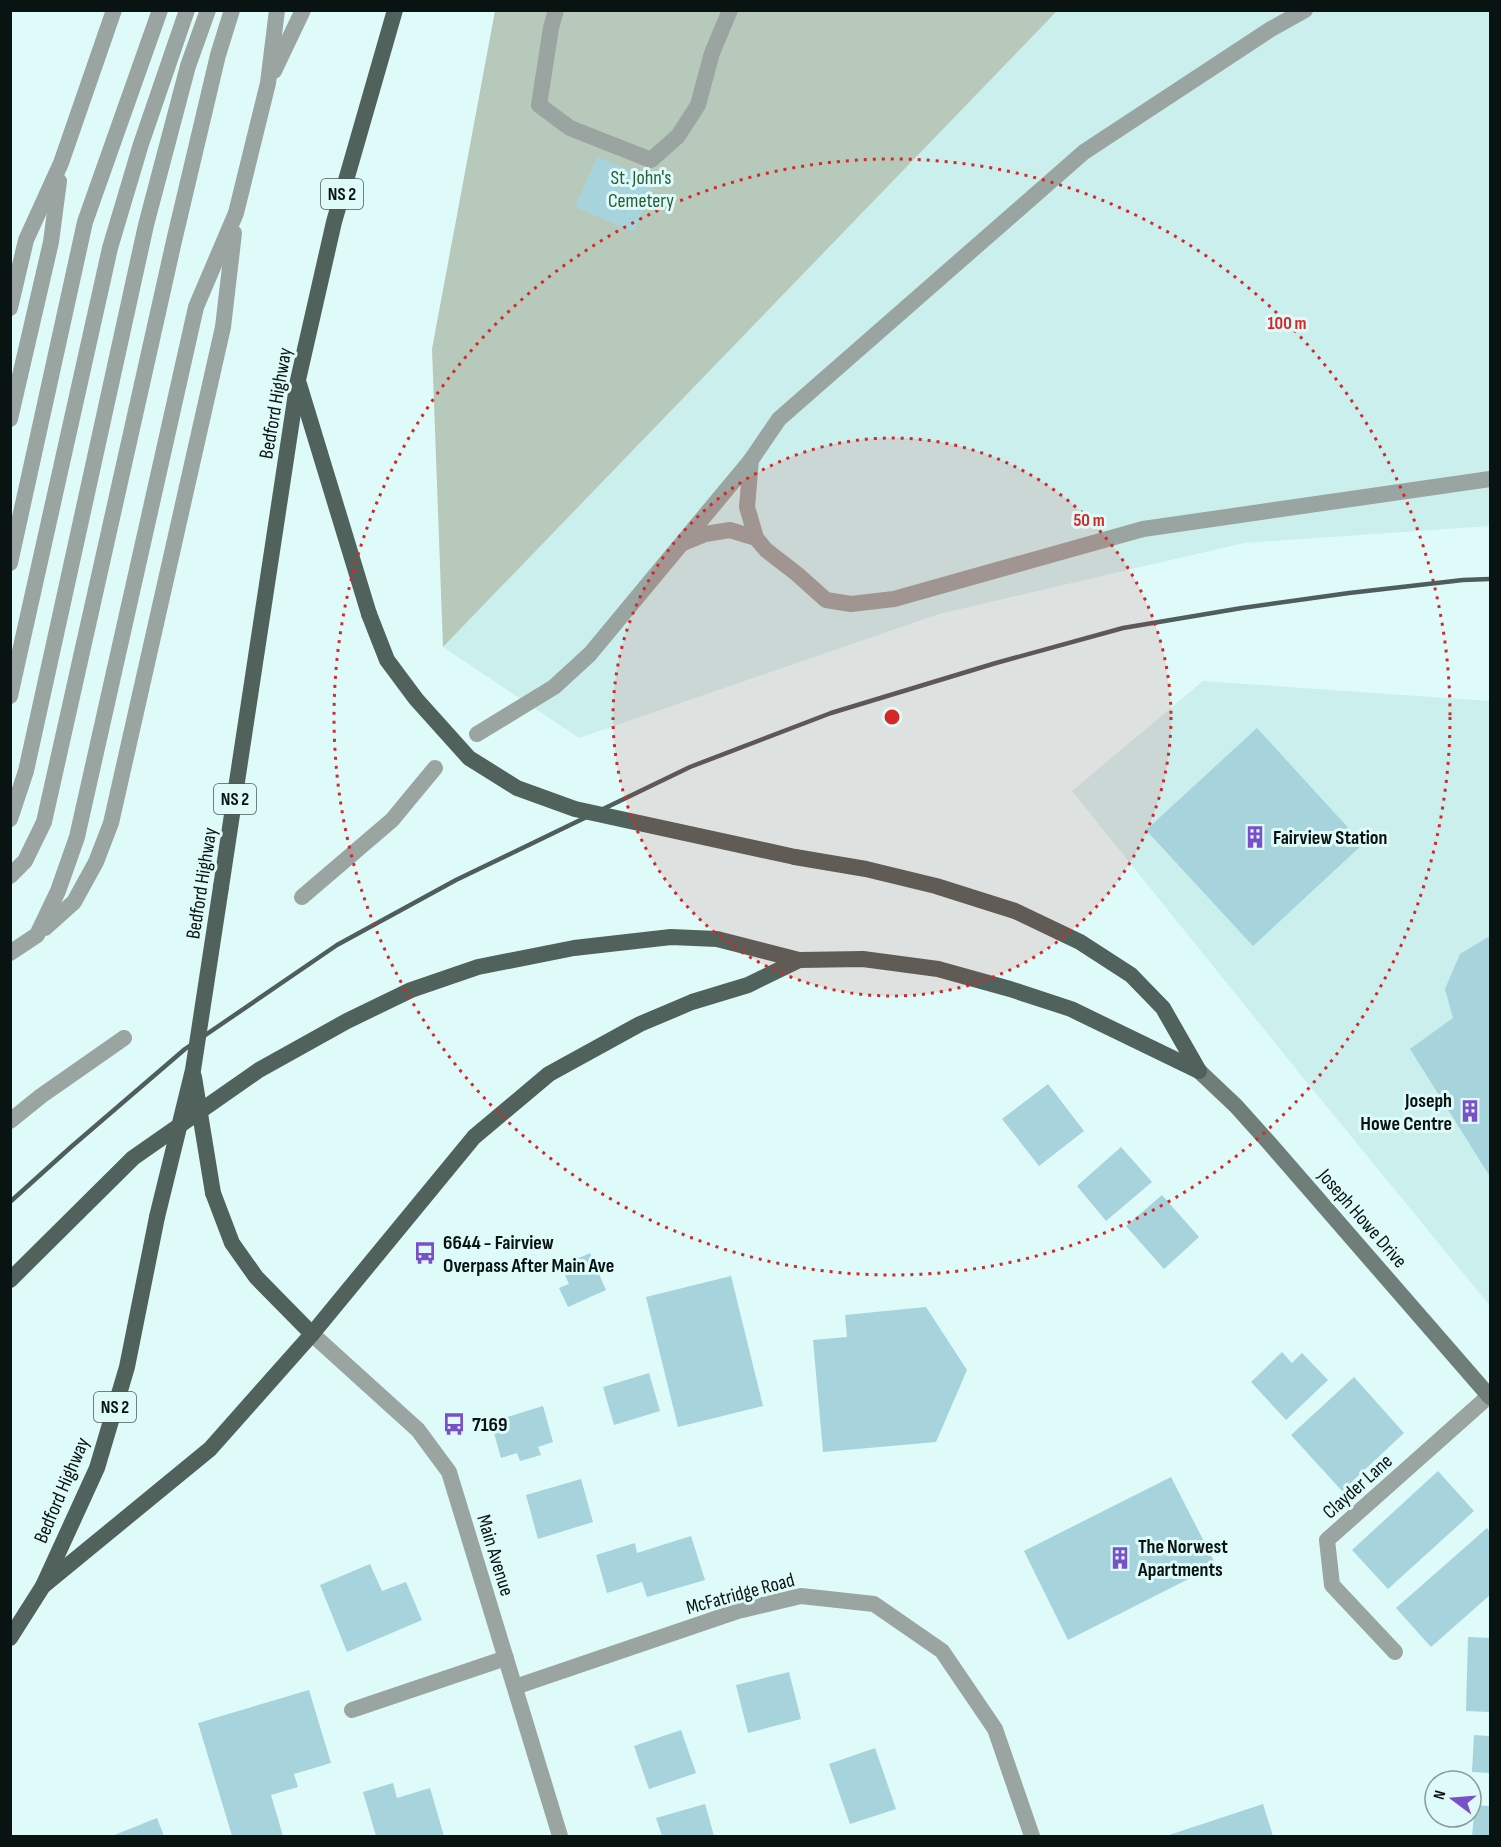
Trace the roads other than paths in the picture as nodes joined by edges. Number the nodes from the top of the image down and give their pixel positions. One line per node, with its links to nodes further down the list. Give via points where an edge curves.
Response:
1 (114, 10): 13 (street)
2 (160, 10): 22 (street, via 85,222)
3 (187, 10): 23 (street, via 110,248)
4 (208, 10): 26 (street, via 188,66 146,225 26,771)
5 (232, 10): 27 (street, via 174,240 44,822 25,861)
6 (277, 10): 12 (street)
7 (303, 10): 12 (street)
8 (395, 10): 16 (main road, Bedford Highway / NS 2, via 334,222)
9 (556, 10): 10 (street, via 539,105 570,128 651,160 678,136 698,105 712,53)
10 (730, 10)
11 (1305, 10): 18 (street, via 1084,152 779,419)
12 (268, 83): 14 (street)
13 (61, 163): 15 (street, via 26,240); 17 (street, via 51,242)
14 (236, 213): 29 (street, via 196,307 77,837); 29 (street, via 223,327 111,823 74,902)
15 (10, 308)
16 (298, 380): 33 (main road, Bedford Highway / NS 2, bridge); 34 (main road, bridge, via 369,614 387,660 469,758 516,788 575,809 866,869 1015,911 1080,942 1131,975 1163,1008)
17 (10, 419)
18 (751, 460): 20 (street, via 747,507); 21 (street)
19 (1491, 479): 20 (street, via 1143,528 894,599 851,604 826,600)
20 (756, 538): 21 (street, via 730,530)
21 (680, 544): 24 (street, via 590,654 555,687)
22 (10, 563)
23 (10, 696)
24 (477, 734)
25 (435, 768): 28 (street, via 392,820)
26 (10, 819)
27 (10, 876)
28 (302, 897)
29 (37, 935): 30 (street)
30 (10, 953)
31 (799, 960): 34 (main road, via 863,959 938,969 1071,1009); 36 (main road, via 717,939 671,938 574,948 478,967 411,990 259,1070 133,1158); 37 (main road, via 748,985 640,1023 549,1074 474,1137)
32 (124, 1038): 35 (street)
33 (193, 1070): 37 (main road, bridge, via 213,1194 232,1243 256,1277); 39 (main road, Bedford Highway / NS 2, bridge, via 157,1217 127,1367 97,1468)
34 (1199, 1071): 38 (main road, Joseph Howe Drive, via 1271,1145)
35 (10, 1121)
36 (10, 1280)
37 (312, 1334): 39 (main road, via 210,1449); 42 (street, Main Avenue, via 418,1430 448,1472)
38 (1490, 1396): 41 (street, Clayder Lane, via 1327,1540 1332,1586)
39 (43, 1586): 40 (main road, Bedford Highway / NS 2)
40 (10, 1638)
41 (1395, 1652)
42 (506, 1658): 43 (street, Main Avenue); 44 (street)
43 (515, 1687): 45 (street, Main Avenue); 46 (street, McFatridge Road, via 738,1611 801,1596 874,1604 942,1651 995,1729)
44 (352, 1710)
45 (560, 1836)
46 (1032, 1836)

